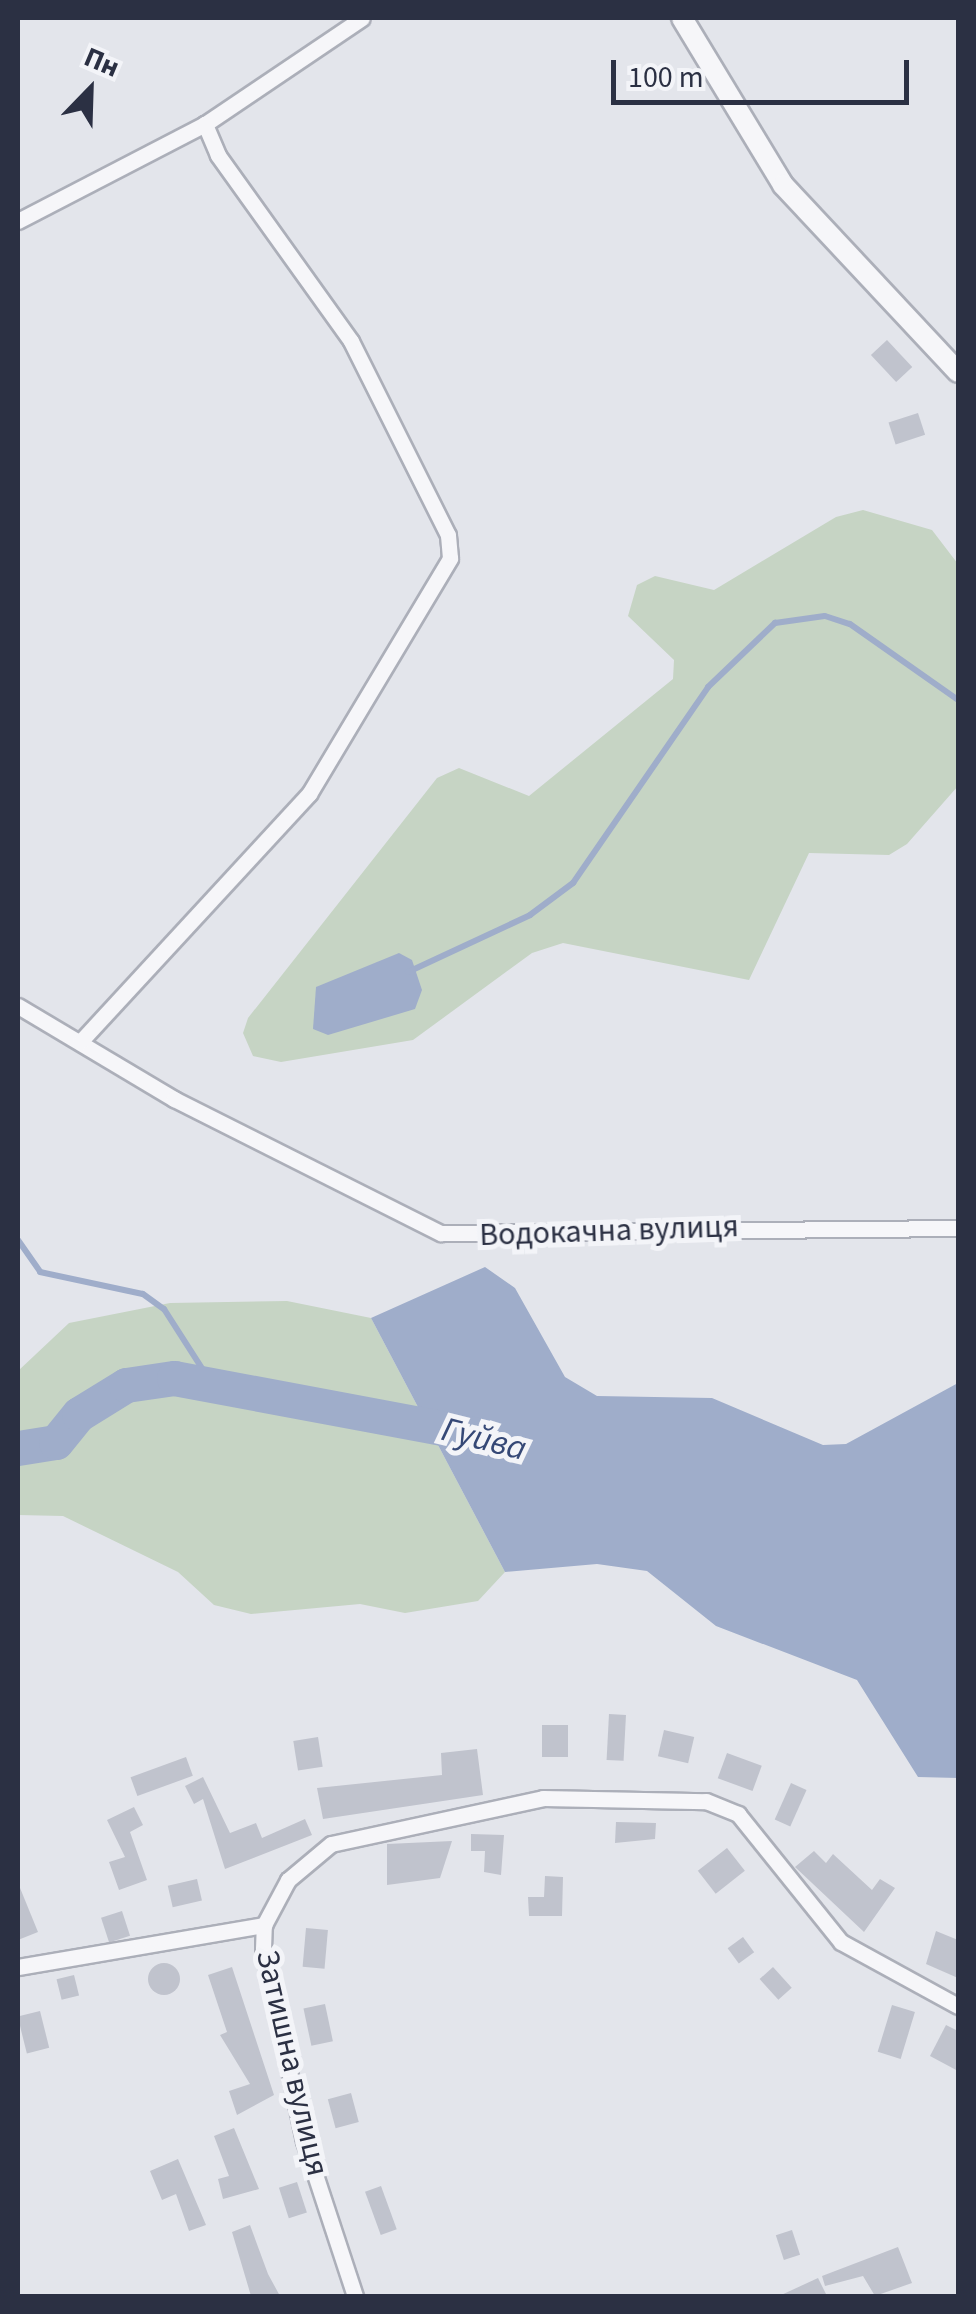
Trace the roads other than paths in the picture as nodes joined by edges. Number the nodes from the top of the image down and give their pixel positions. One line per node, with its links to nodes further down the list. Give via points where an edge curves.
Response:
1 (362, 18): 3 (street)
2 (682, 18): 5 (street, via 783,185)
3 (206, 124): 4 (street); 7 (street, via 218,155 350,341 448,535 450,558 309,794)
4 (18, 221)
5 (958, 372)
6 (18, 1006): 7 (street, Водокачна вулиця)
7 (80, 1042): 8 (street, Водокачна вулиця, via 441,1233)
8 (958, 1228)
9 (264, 1925): 10 (street); 11 (street, Затишна вулиця, via 309,1858 374,1830 577,1795 706,1801 738,1814 841,1942); 12 (street, Затишна вулиця, via 304,2141)
10 (18, 1967)
11 (958, 2006)
12 (355, 2296)

